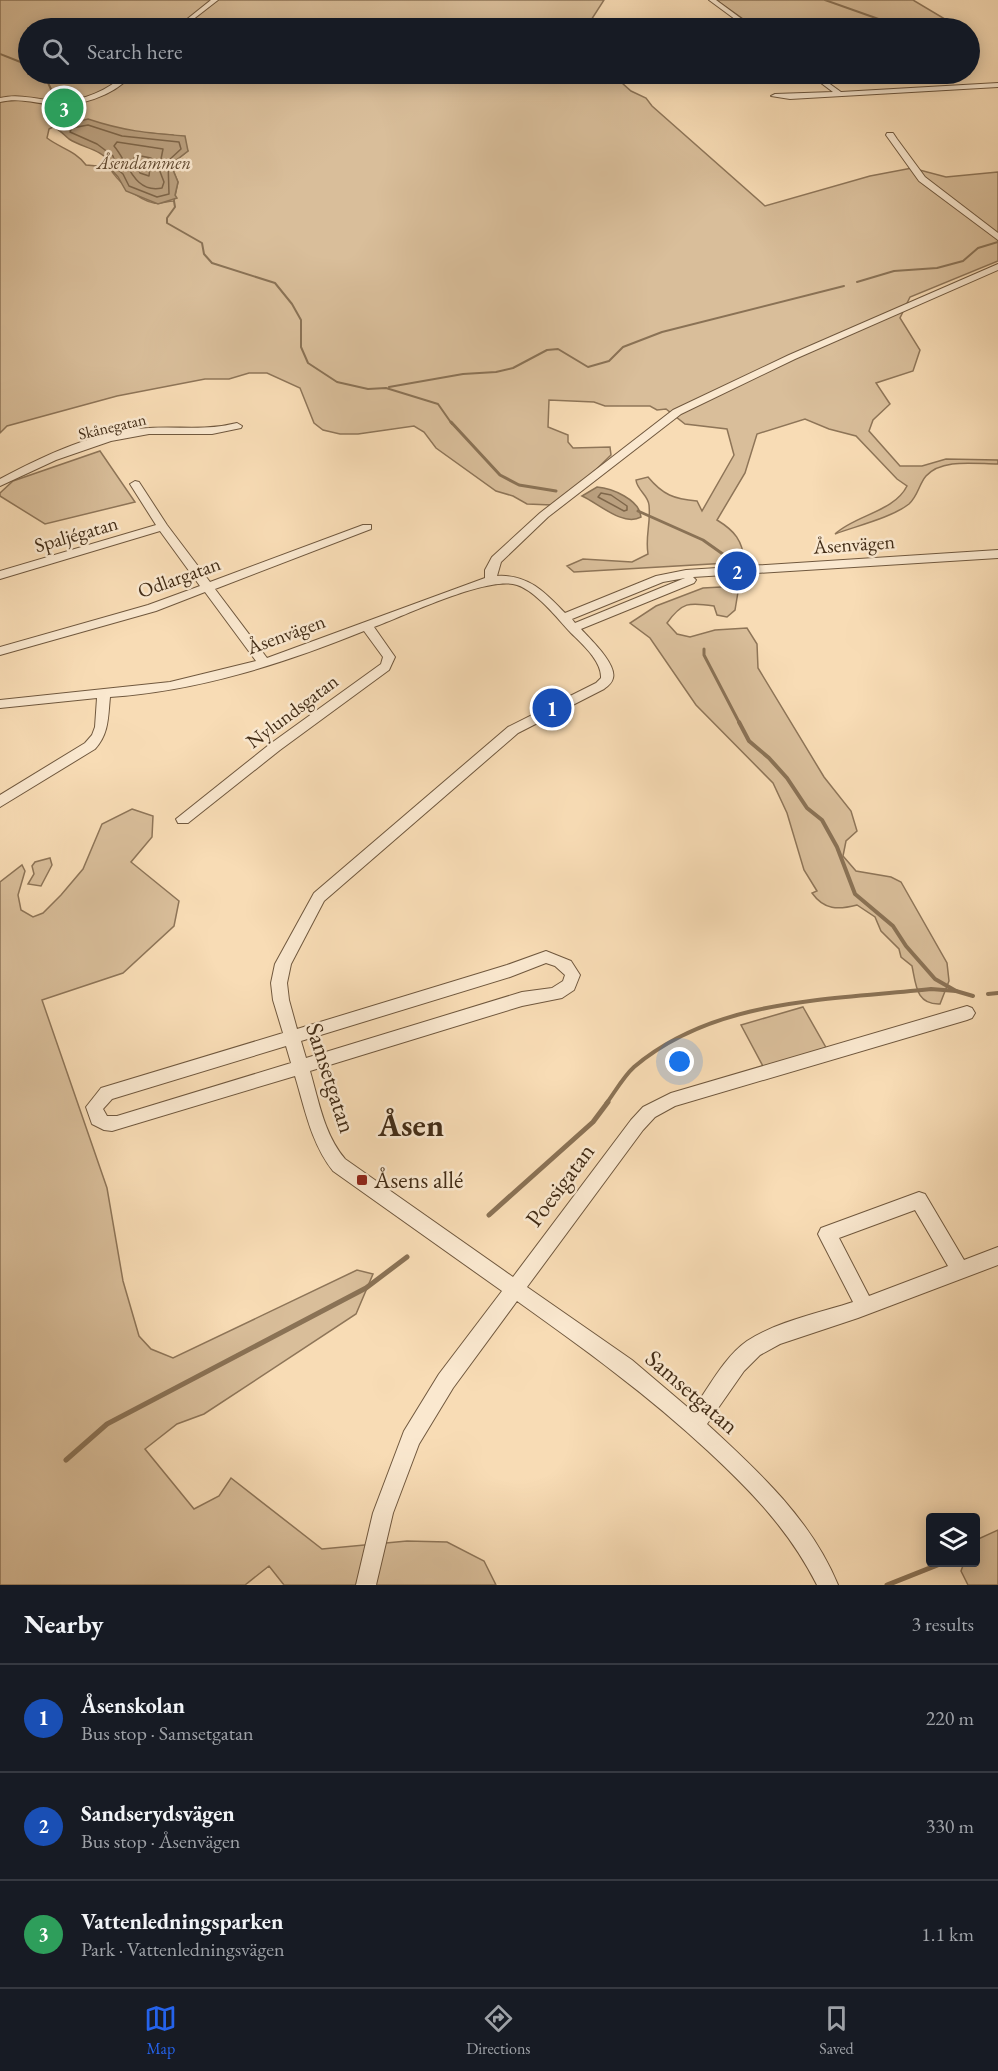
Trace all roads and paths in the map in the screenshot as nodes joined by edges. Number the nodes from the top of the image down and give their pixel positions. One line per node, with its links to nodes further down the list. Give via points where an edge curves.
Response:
1 (215, 0): 3 (street)
2 (712, 0): 4 (street)
3 (192, 18)
4 (737, 18)
5 (117, 84): 10 (street, via 104,94 84,100 50,102 21,96)
6 (826, 84): 8 (street)
7 (998, 85): 8 (street)
8 (841, 95): 9 (street)
9 (775, 96)
10 (0, 100)
11 (890, 135): 12 (street, via 922,179)
12 (998, 237)
13 (998, 267): 21 (street, via 677,412 544,515 496,560)
14 (237, 426): 15 (street, Skånegatan, via 201,432 147,430 101,441)
15 (0, 483)
16 (135, 484): 17 (street)
17 (163, 527): 20 (street, Spaljégatan); 22 (street)
18 (367, 527): 22 (street, Odlargatan)
19 (998, 554): 23 (street, Åsenvägen, via 712,573)
20 (0, 575)
21 (491, 580): 23 (street, Åsenvägen, via 507,579 528,585); 24 (street, Åsenvägen)
22 (207, 587): 25 (street, Odlargatan, via 152,608); 26 (street)
23 (568, 623): 32 (street, Samsetgatan, via 602,661 608,670 607,679 513,730 319,897 283,964 279,983)
24 (366, 625): 26 (street, Åsenvägen); 30 (street, Nylundsgatan, via 389,657 385,667)
25 (0, 651)
26 (264, 663): 27 (street, Åsenvägen, via 193,682)
27 (104, 693): 28 (street, Åsenvägen); 29 (street, via 98,737 90,746)
28 (0, 704)
29 (0, 802)
30 (183, 819)
31 (967, 1012): 36 (street, Poesigatan, via 659,1106 637,1125)
32 (290, 1037): 33 (street, Samsetgatan); 33 (street, via 107,1093 94,1107 94,1113 103,1122 117,1123); 33 (street, via 546,957 570,968 572,975 563,991 522,999)
33 (300, 1068): 36 (street, Samsetgatan, via 327,1150 339,1165)
34 (998, 1257): 35 (street)
35 (960, 1270): 37 (street); 37 (street, via 919,1200 827,1234)
36 (514, 1289): 38 (street, Samsetgatan, via 625,1367); 39 (street, Poesigatan, via 446,1382 411,1438 383,1513)
37 (865, 1306): 38 (street, via 753,1348)
38 (694, 1425): 40 (street, Samsetgatan, via 761,1487 810,1550)
39 (366, 1585)
40 (828, 1585)

